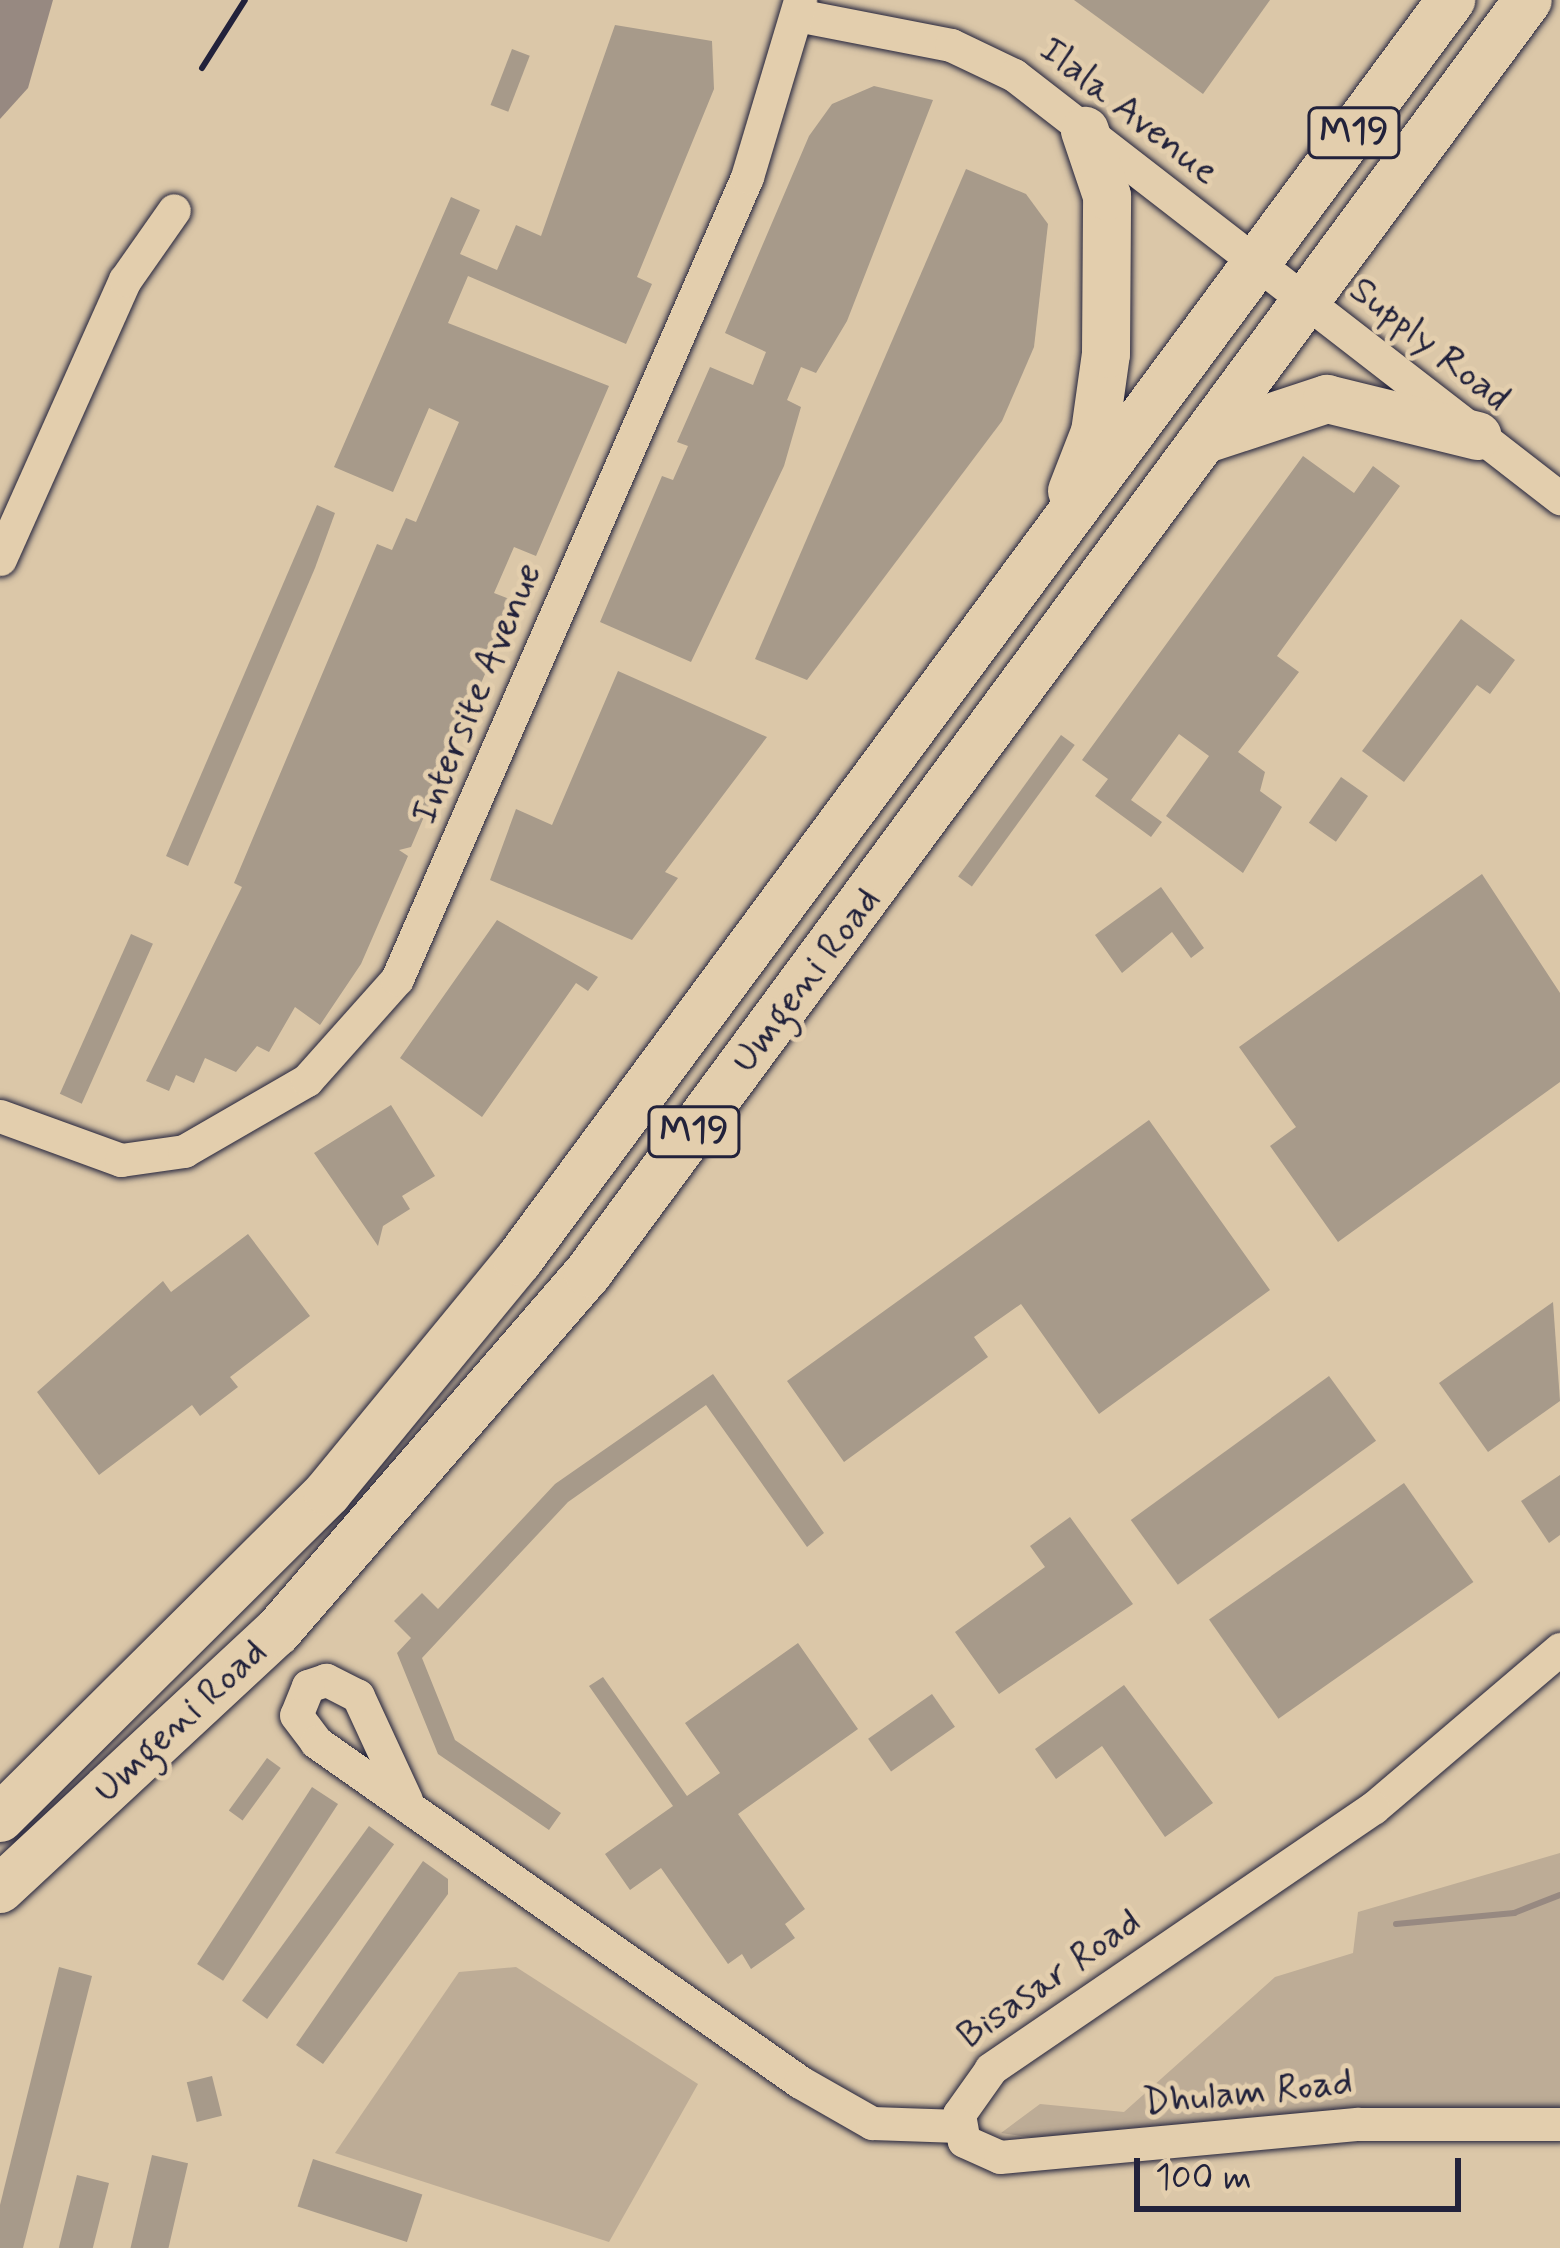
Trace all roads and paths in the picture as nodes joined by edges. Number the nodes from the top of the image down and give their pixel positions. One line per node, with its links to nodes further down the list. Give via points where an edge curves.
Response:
1 (1451, 0): 6 (highway, Umgeni Road / M19)
2 (1528, 0): 7 (highway, Umgeni Road / M19)
3 (799, 7): 4 (street, Ilala Avenue, via 951,45 1014,75); 13 (street, Intersite Avenue, via 747,177 397,979 307,1079 184,1151 122,1160)
4 (1085, 131): 6 (street, Ilala Avenue); 12 (highway, via 1107,208 1102,395 1083,467)
5 (174, 210): 11 (street, via 125,280)
6 (1257, 266): 7 (street, Ilala Avenue); 12 (highway, Umgeni Road / M19)
7 (1304, 303): 8 (street, Supply Road); 9 (highway, Umgeni Road / M19)
8 (1478, 436): 9 (highway, via 1327,399); 10 (street, Supply Road)
9 (1203, 440): 19 (highway, Umgeni Road / M19, via 505,1376 277,1632)
10 (1560, 498)
11 (0, 559)
12 (1034, 571): 14 (highway, Umgeni Road / M19, via 518,1261)
13 (0, 1116)
14 (358, 1454): 16 (highway); 18 (highway, Umgeni Road / M19)
15 (1560, 1649): 21 (street, Bisasar Road, via 1373,1808 991,2069 962,2102)
16 (0, 1782)
17 (406, 1800): 21 (street, via 850,2114 892,2128)
18 (0, 1817)
19 (0, 1889)
20 (1560, 2124): 21 (street, Dhulam Road, via 1358,2124 1013,2157 982,2154)
21 (959, 2126)

